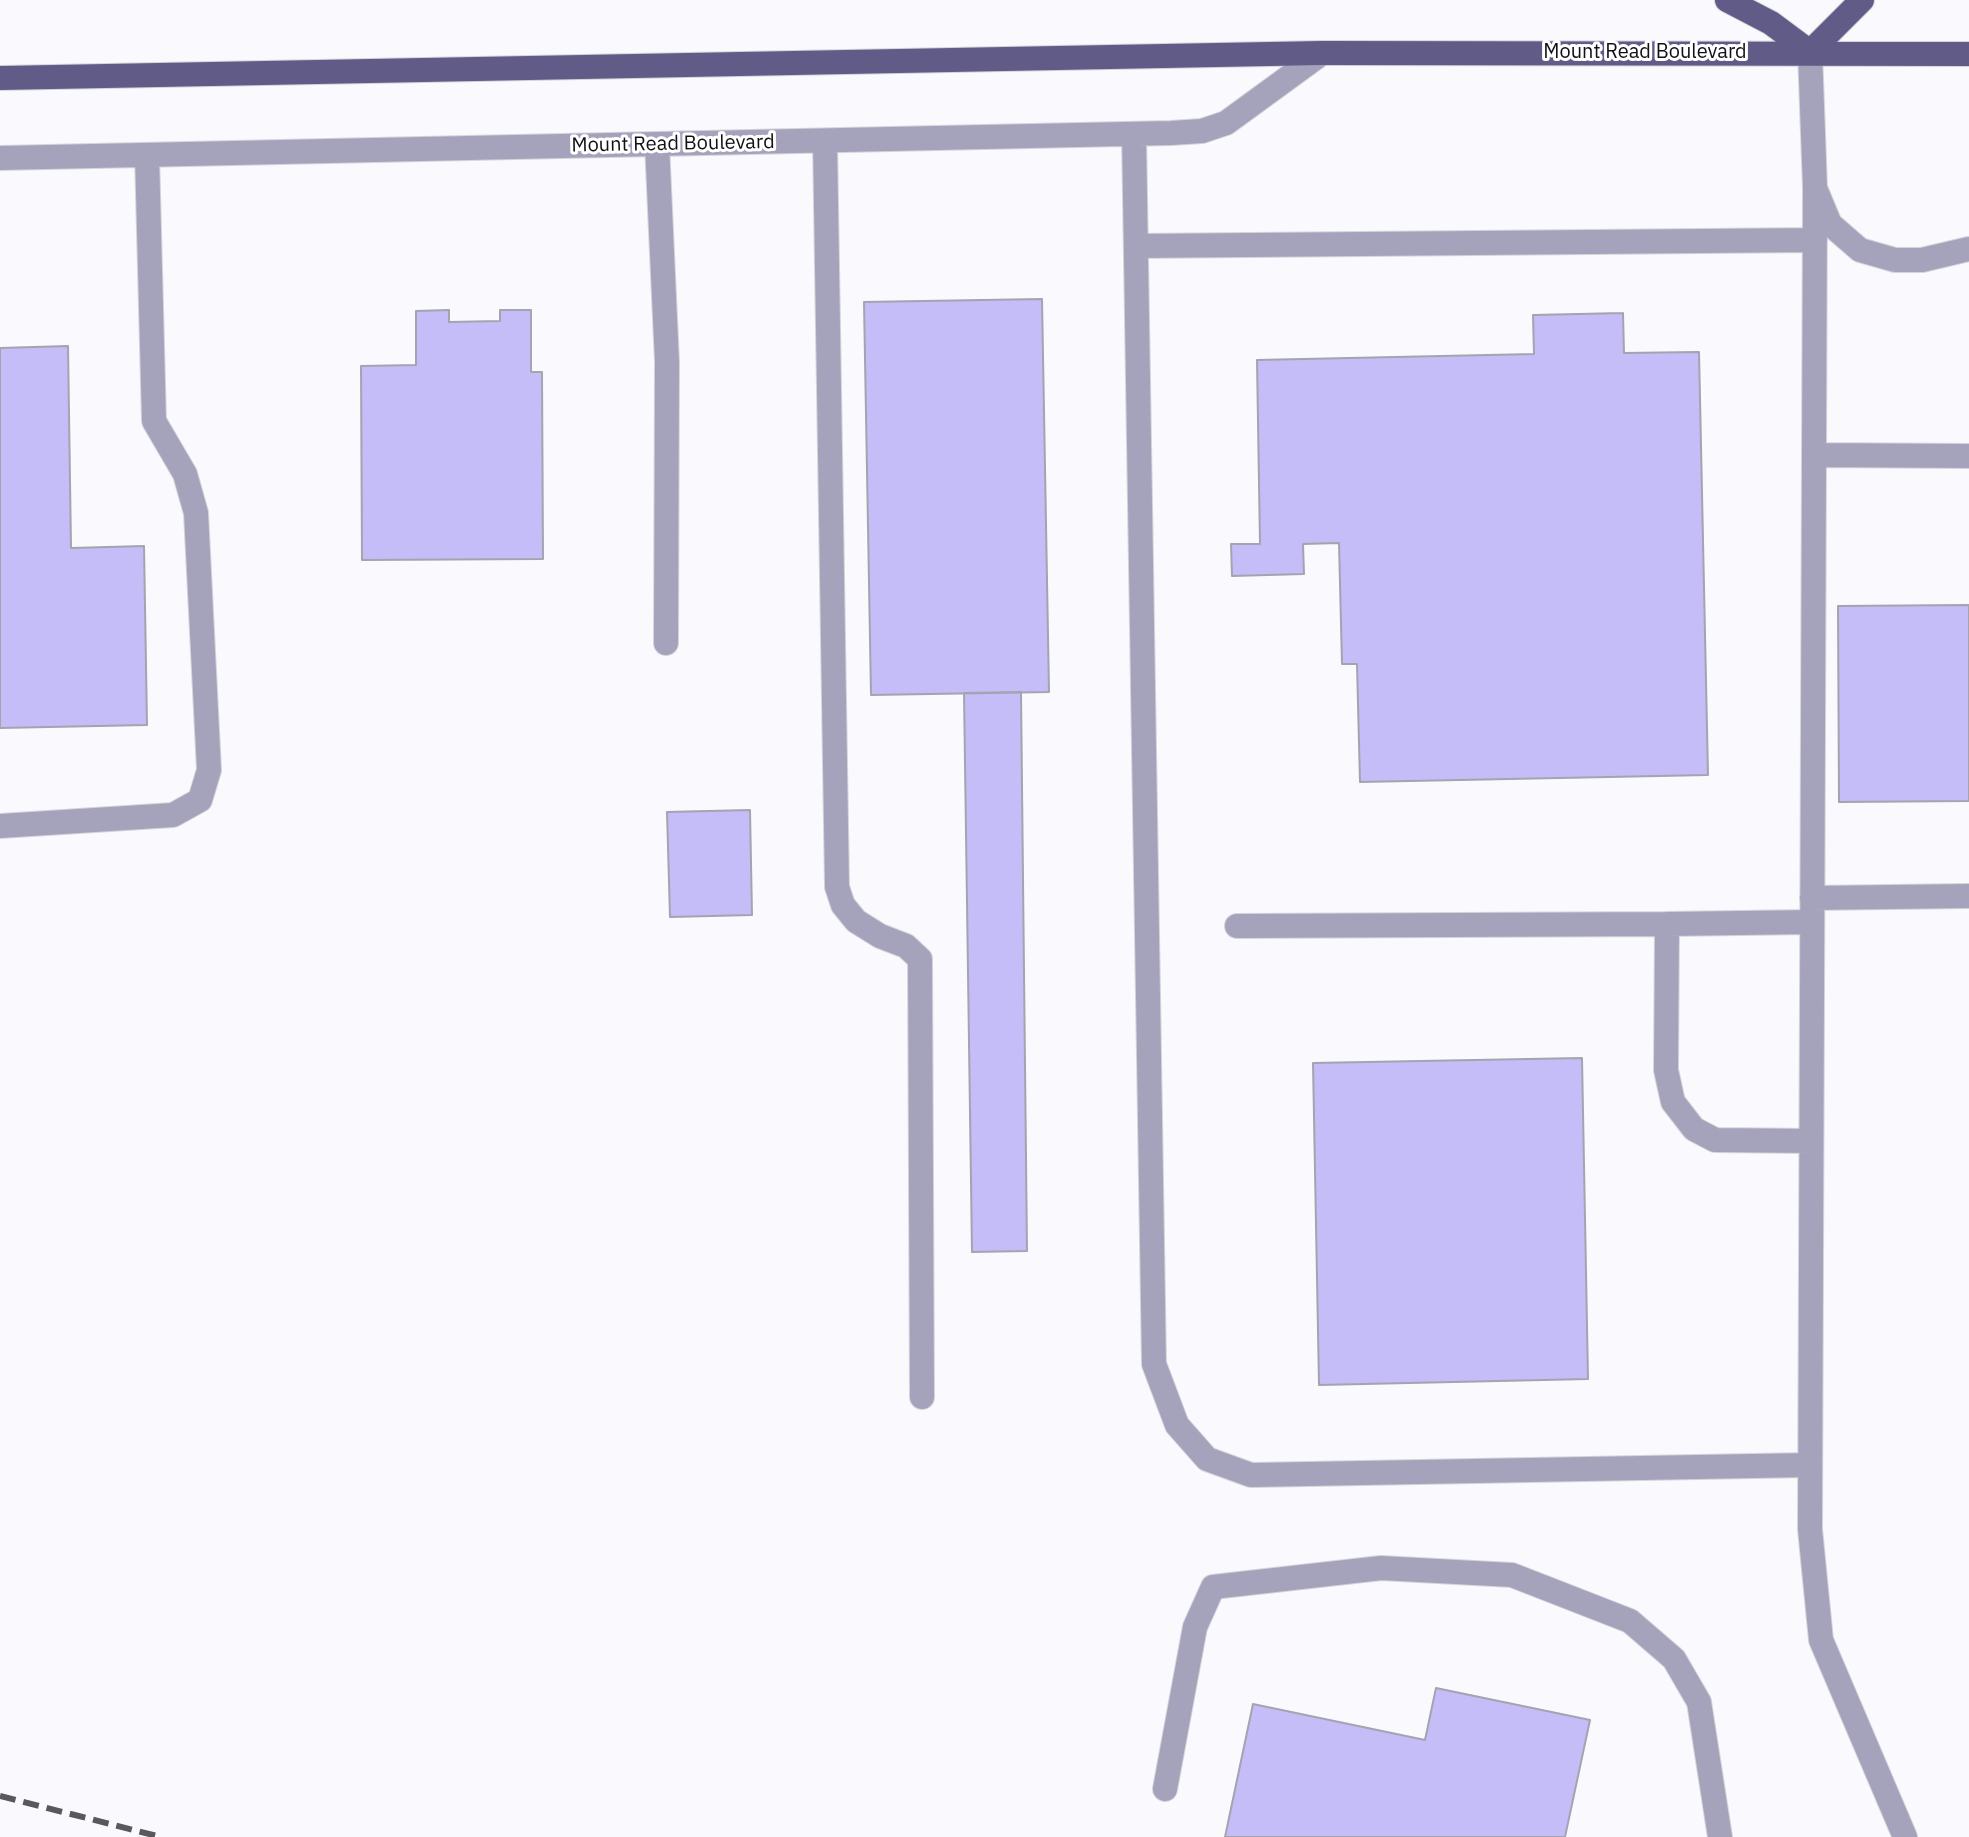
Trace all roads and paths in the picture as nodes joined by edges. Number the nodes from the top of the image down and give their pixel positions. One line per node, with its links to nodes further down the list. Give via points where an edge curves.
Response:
1 (1727, 0): 3 (main road)
2 (1862, 0): 3 (main road)
3 (1810, 52): 4 (main road, Mount Read Boulevard); 5 (main road, Mount Read Boulevard); 12 (street)
4 (1322, 53): 6 (main road, Mount Read Boulevard); 7 (street, Mount Read Boulevard, via 1226,123 1202,131)
5 (1969, 54)
6 (0, 78)
7 (1134, 134): 8 (street, Mount Read Boulevard); 14 (street)
8 (825, 141): 9 (street, Mount Read Boulevard); 25 (street, via 837,887 856,921 906,946 920,959)
9 (657, 144): 10 (street, Mount Read Boulevard); 18 (street, via 667,362)
10 (147, 155): 11 (street, Mount Read Boulevard); 19 (street, via 154,421 185,474 196,513 209,770 200,800 173,815)
11 (0, 158)
12 (1815, 188): 13 (street); 15 (street, via 1830,224 1860,250 1895,260 1922,260)
13 (1815, 240): 14 (street); 16 (street)
14 (1136, 246): 26 (street, via 1154,1364 1177,1425 1207,1459 1251,1475)
15 (1969, 249)
16 (1814, 455): 17 (street); 21 (street)
17 (1969, 456)
18 (666, 643)
19 (0, 826)
20 (1969, 896): 21 (street)
21 (1812, 910): 22 (street); 24 (street)
22 (1667, 924): 23 (street); 24 (street, via 1666,1070 1673,1102 1694,1129 1715,1140)
23 (1237, 926)
24 (1811, 1141): 26 (street)
25 (922, 1397)
26 (1809, 1465): 29 (street, via 1821,1640)
27 (1165, 1789): 28 (street, via 1195,1627 1213,1587 1381,1568 1512,1575 1630,1621 1674,1659 1699,1702)
28 (1720, 1837)
29 (1905, 1837)

